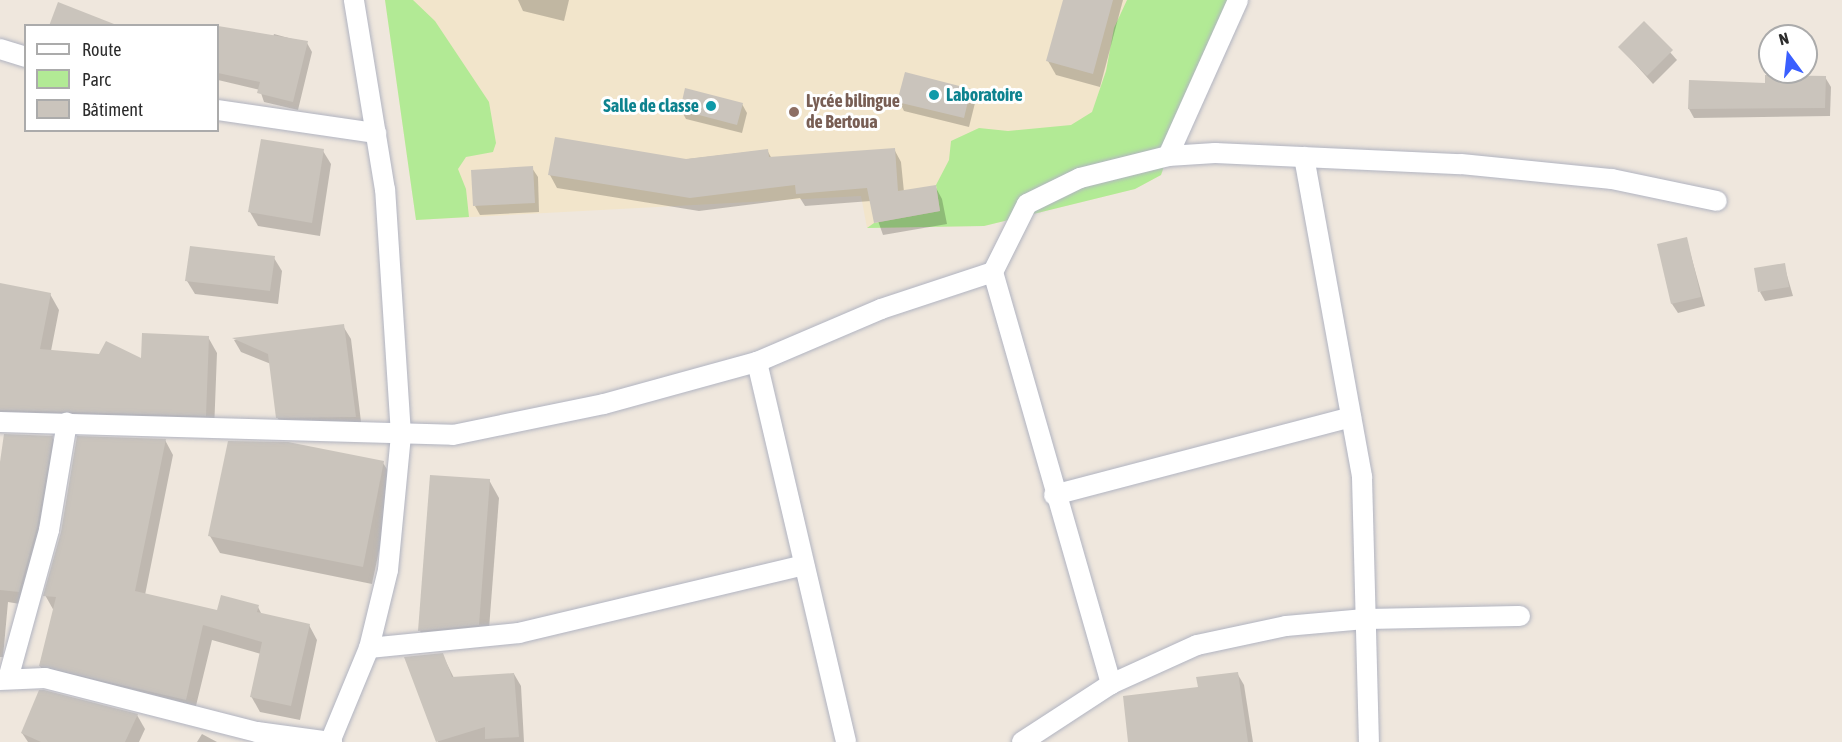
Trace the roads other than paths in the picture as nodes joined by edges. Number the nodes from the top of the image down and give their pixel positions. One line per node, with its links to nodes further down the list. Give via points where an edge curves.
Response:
1 (354, 0): 6 (street)
2 (1238, 0): 7 (street)
3 (0, 49): 4 (street)
4 (24, 56)
5 (219, 110): 6 (street)
6 (376, 133): 15 (street, via 385,190)
7 (1168, 156): 8 (street, via 1215,153); 10 (street, via 1080,178 1027,204)
8 (1304, 157): 9 (street, via 1461,165 1612,179); 12 (street)
9 (1717, 201)
10 (993, 272): 11 (street, via 930,290); 16 (street)
11 (757, 362): 15 (street, via 604,404 492,429); 17 (street)
12 (1351, 417): 16 (street); 19 (street, via 1362,477)
13 (0, 422): 14 (street)
14 (67, 423): 15 (street); 21 (street, via 49,530)
15 (401, 435): 20 (street, via 388,570)
16 (1054, 495): 22 (street)
17 (804, 565): 20 (street, via 519,633); 24 (street)
18 (1520, 616): 19 (street)
19 (1365, 619): 22 (street, via 1286,626 1197,645); 26 (street)
20 (369, 648): 23 (street)
21 (4, 679): 23 (street, via 45,678 257,732)
22 (1111, 684): 25 (street)
23 (331, 742)
24 (846, 742)
25 (1022, 742)
26 (1369, 742)

